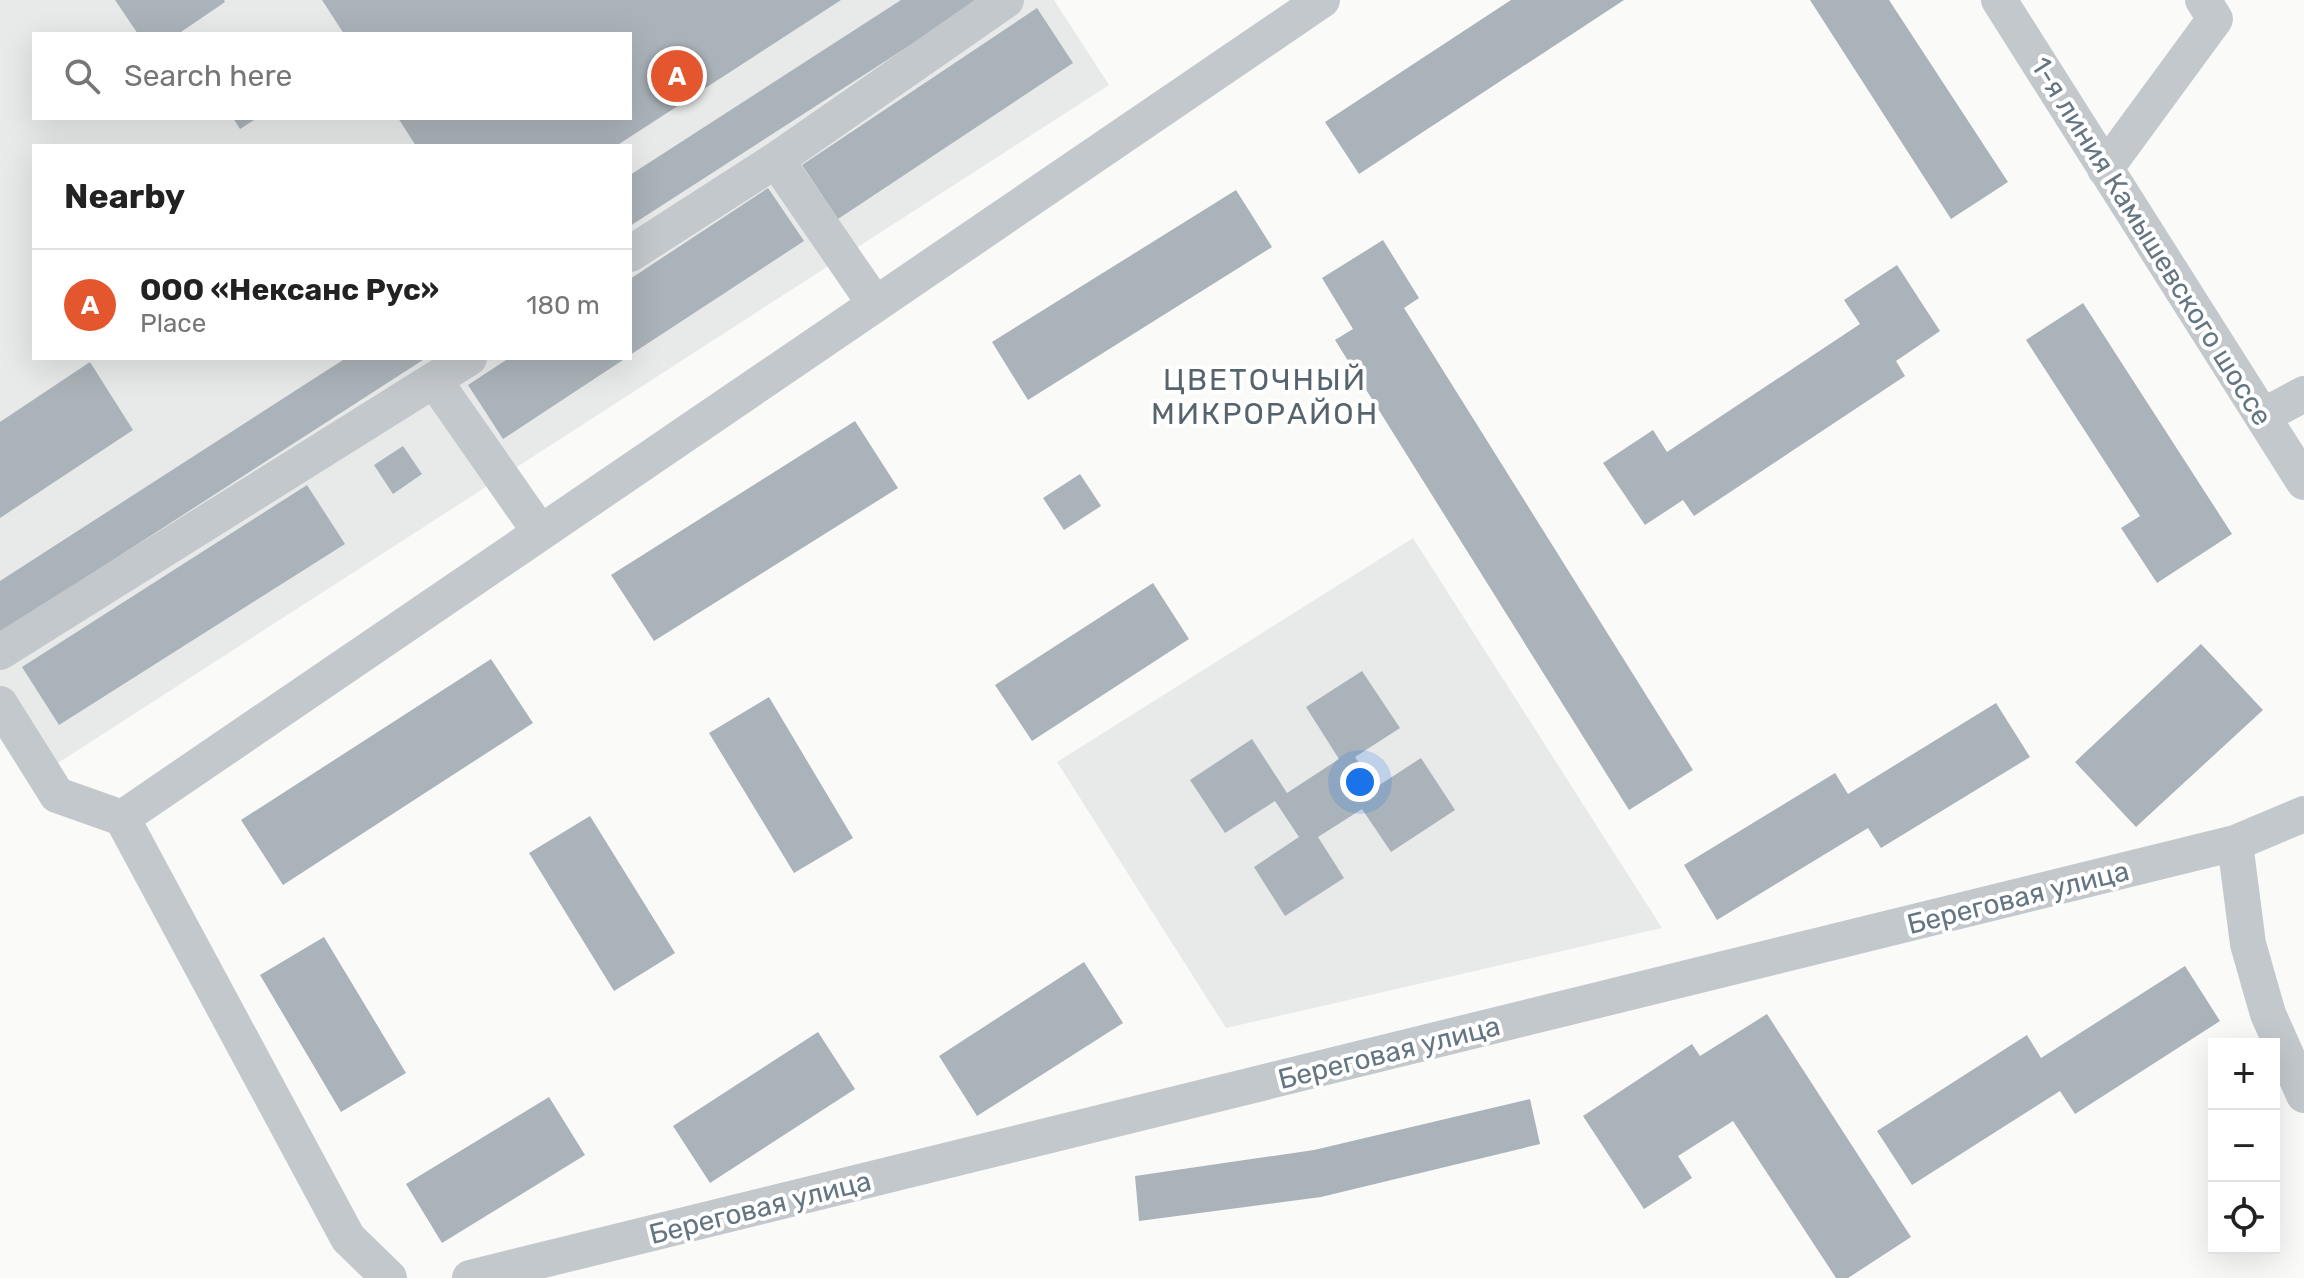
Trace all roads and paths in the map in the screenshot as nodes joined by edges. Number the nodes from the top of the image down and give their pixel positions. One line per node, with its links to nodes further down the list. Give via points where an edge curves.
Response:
1 (1006, 0): 5 (street)
2 (1322, 0): 8 (street)
3 (1999, 0): 6 (street, 1-я линия Камышевского шоссе)
4 (2203, 0): 6 (street, via 2215,19)
5 (776, 160): 7 (street); 8 (street)
6 (2105, 169): 12 (street, 1-я линия Камышевского шоссе)
7 (632, 253)
8 (875, 304): 14 (street)
9 (466, 360): 10 (street)
10 (434, 380): 14 (street); 15 (street)
11 (2304, 394): 12 (street)
12 (2263, 416): 13 (street, 1-я линия Камышевского шоссе)
13 (2304, 482)
14 (540, 532): 18 (street)
15 (0, 652)
16 (0, 704): 18 (street, via 57,795)
17 (2304, 814): 19 (street, Береговая улица)
18 (122, 818): 21 (street, via 348,1238)
19 (2235, 843): 20 (street, via 2248,944 2268,1014); 22 (street, Береговая улица)
20 (2304, 1095)
21 (389, 1278)
22 (470, 1278)

